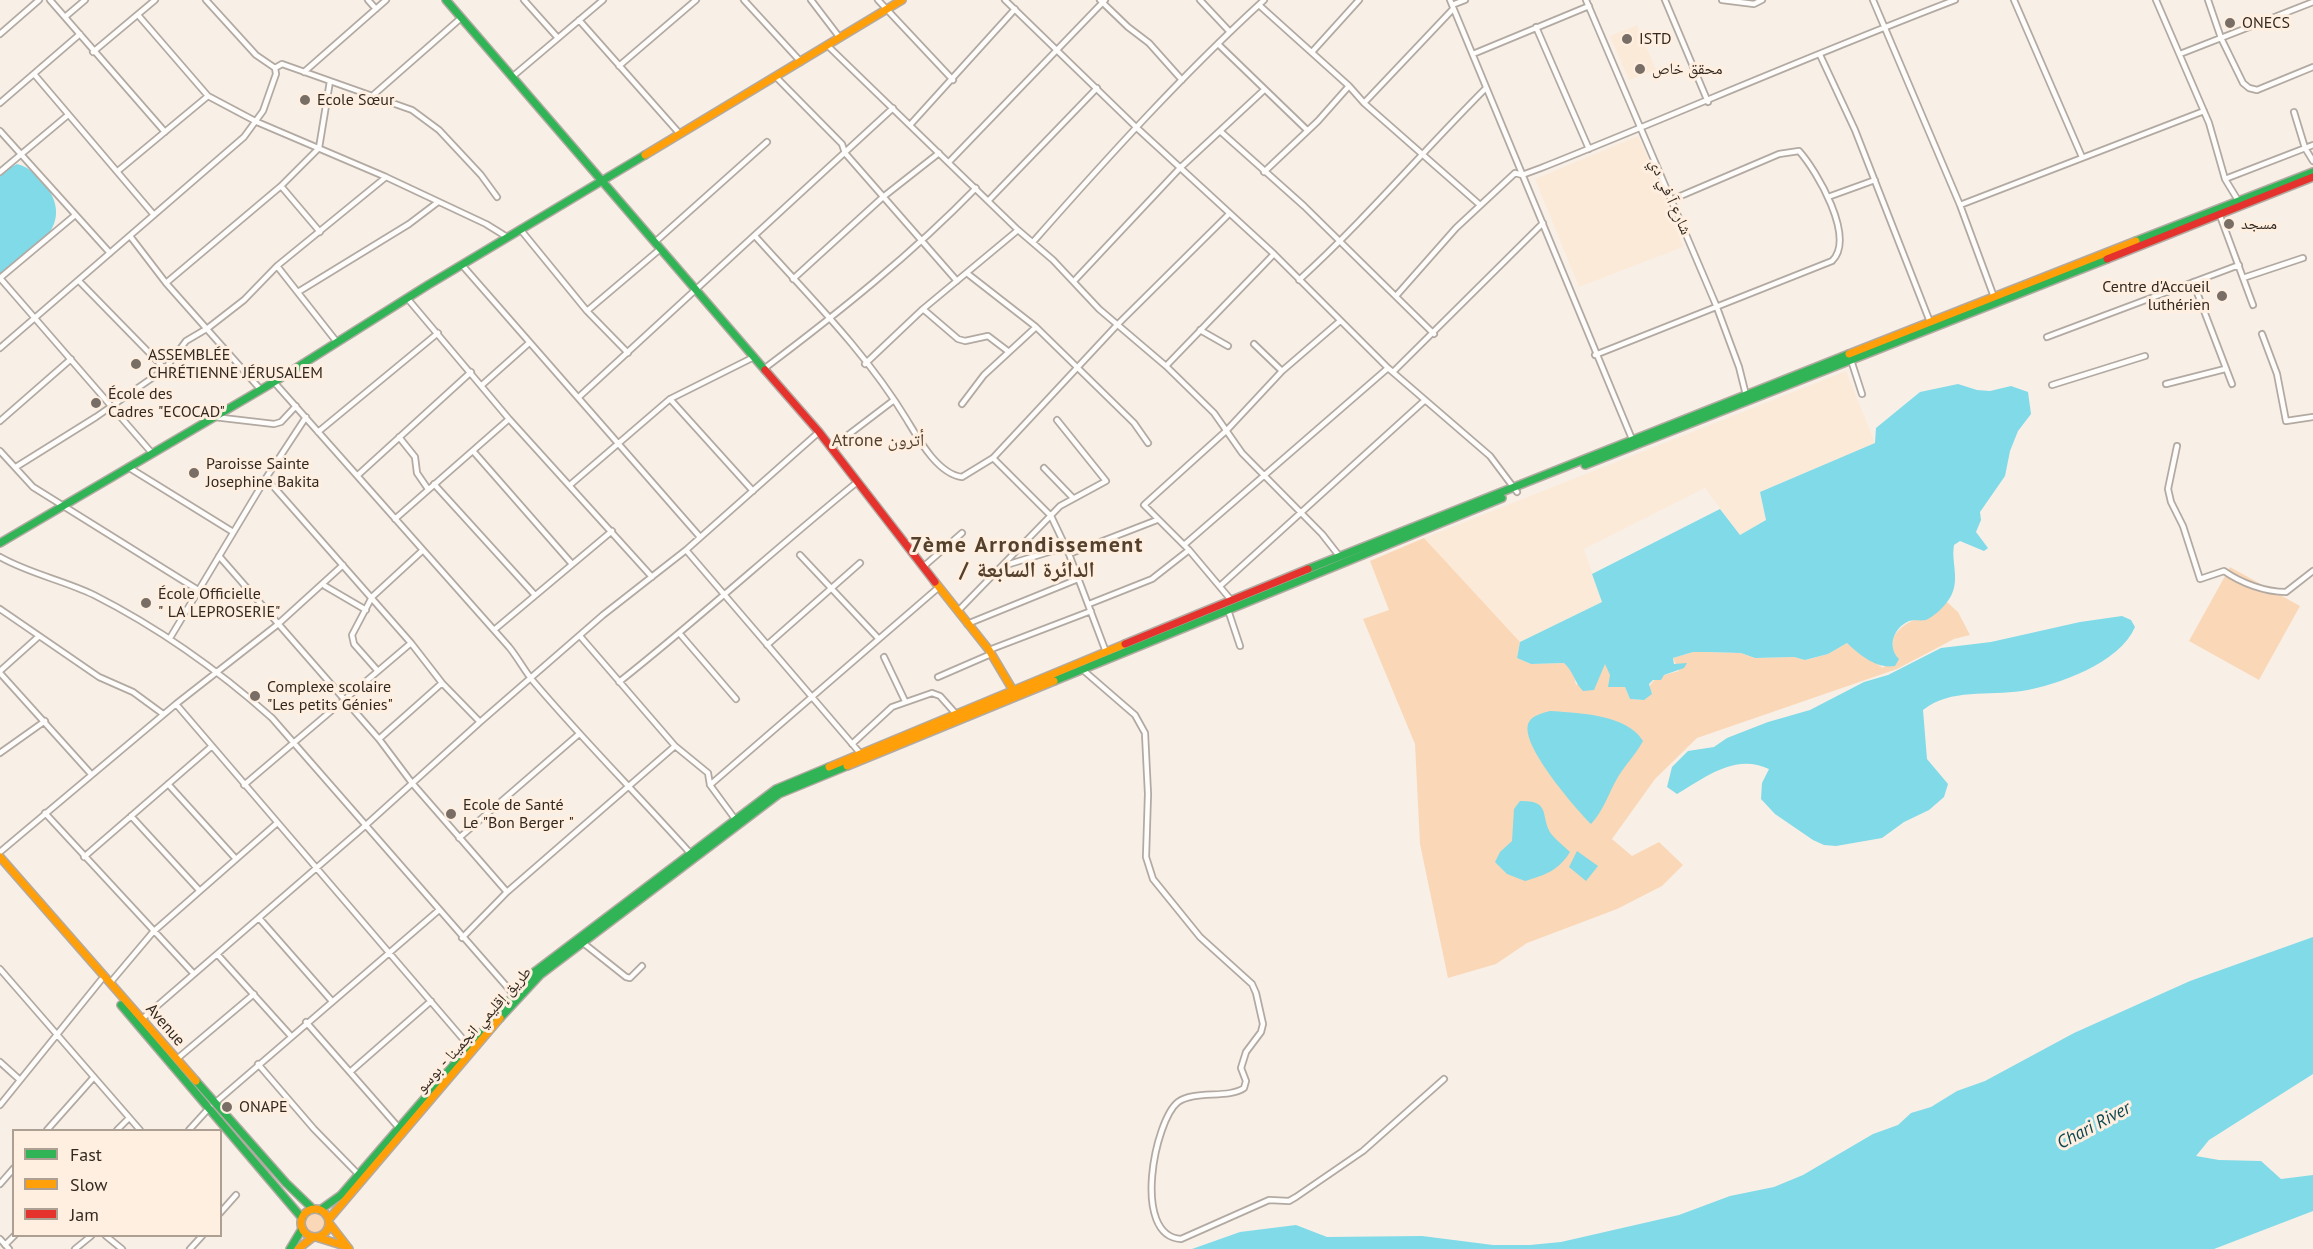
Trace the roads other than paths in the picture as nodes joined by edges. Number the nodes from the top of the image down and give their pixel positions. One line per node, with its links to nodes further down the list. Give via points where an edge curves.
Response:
1 (39, 0): 45 (street)
2 (50, 0): 39 (street)
3 (85, 0): 39 (street)
4 (155, 0): 38 (street)
5 (206, 0): 61 (street, via 256,55)
6 (368, 0): 35 (street)
7 (386, 0): 35 (street)
8 (446, 0): 40 (main road)
9 (524, 0): 47 (street)
10 (696, 0): 59 (street)
11 (744, 0): 58 (street)
12 (811, 0): 48 (street)
13 (878, 0): 37 (street)
14 (902, 0): 37 (main road)
15 (1005, 0): 36 (street)
16 (1200, 0): 44 (street)
17 (1264, 0): 32 (street)
18 (1359, 0): 54 (street)
19 (1465, 0): 33 (street)
20 (1586, 0): 34 (street, شارع آ في دي)
21 (1665, 0): 75 (street)
22 (1722, 0): 23 (street, via 1754,4)
23 (1762, 0)
24 (1873, 0): 42 (street)
25 (1955, 0): 42 (street)
26 (2014, 0): 100 (street)
27 (2156, 0): 56 (street)
28 (2208, 0): 49 (street)
29 (599, 1): 41 (street)
30 (1103, 1): 52 (street); 67 (street)
31 (2313, 2): 49 (street)
32 (1259, 5): 44 (street); 54 (street)
33 (1452, 5): 55 (street); 77 (street)
34 (1589, 6): 43 (street); 85 (street, شارع آ في دي)
35 (376, 9): 62 (street)
36 (1015, 9): 52 (street); 66 (street)
37 (885, 10): 48 (main road); 66 (street)
38 (138, 15): 53 (street); 73 (street)
39 (65, 16): 46 (street)
40 (461, 18): 64 (main road); 74 (street)
41 (579, 20): 47 (street); 59 (street)
42 (1883, 26): 57 (street); 124 (street)
43 (1536, 27): 55 (street); 95 (street)
44 (1230, 32): 50 (street)
45 (0, 34)
46 (80, 34): 53 (street); 63 (street)
47 (558, 38): 64 (street)
48 (840, 38): 51 (main road)
49 (2221, 38): 56 (street); 60 (street, via 2249,88 2258,90)
50 (1218, 44): 67 (street); 72 (street)
51 (828, 46): 58 (main road); 78 (street)
52 (1056, 50): 70 (street); 102 (street)
53 (93, 52): 89 (street)
54 (1312, 52): 69 (street)
55 (1473, 54): 71 (street)
56 (2180, 54): 79 (street)
57 (1820, 55): 75 (street); 112 (street)
58 (801, 62): 65 (main road)
59 (619, 66): 90 (street)
60 (2313, 68)
61 (275, 69): 62 (street, via 282,64); 82 (street)
62 (304, 72): 68 (street)
63 (34, 74): 76 (street); 81 (street)
64 (512, 77): 113 (main road)
65 (776, 77): 90 (main road); 96 (street, via 842,144)
66 (953, 80): 83 (street)
67 (1182, 80): 84 (street)
68 (330, 81): 74 (street); 93 (street)
69 (1349, 86): 77 (street); 86 (street)
70 (1097, 88): 84 (street); 119 (street)
71 (1486, 88): 98 (street); 108 (street)
72 (1264, 90): 86 (street); 88 (street)
73 (208, 96): 82 (street); 89 (street)
74 (371, 97): 116 (street, via 427,119)
75 (1708, 102): 85 (street)
76 (0, 103)
77 (1364, 103): 98 (street)
78 (893, 108): 83 (street); 96 (street)
79 (2204, 111): 100 (street); 111 (street)
80 (2294, 112): 94 (street)
81 (68, 115): 99 (street); 104 (street)
82 (257, 122): 93 (street); 127 (street)
83 (910, 125): 97 (street)
84 (1137, 128): 103 (street); 138 (street)
85 (1640, 128): 95 (street); 120 (street, شارع آ في دي)
86 (1307, 130): 106 (street)
87 (0, 131): 99 (street)
88 (1220, 131): 103 (street); 106 (street)
89 (165, 132): 104 (street)
90 (679, 133): 113 (main road)
91 (767, 142): 137 (street)
92 (2313, 145): 94 (street)
93 (319, 148): 109 (street); 114 (street)
94 (2305, 148): 101 (street); 111 (street)
95 (1589, 149): 108 (street)
96 (844, 153): 117 (street); 134 (street)
97 (939, 153): 102 (street); 117 (street)
98 (1420, 154): 123 (street); 139 (street)
99 (20, 155): 105 (street); 128 (street)
100 (2082, 157): 124 (street)
101 (2313, 161)
102 (949, 162): 115 (street)
103 (1180, 168): 126 (street); 154 (street)
104 (119, 170): 127 (street)
105 (0, 172)
106 (1264, 172): 139 (street)
107 (2313, 172): 122 (main road)
108 (1522, 175): 123 (street, via 1515,173); 129 (street)
109 (386, 177): 121 (street); 132 (street)
110 (2313, 177): 122 (main road)
111 (2225, 179): 122 (street)
112 (1875, 180): 118 (street); 169 (street)
113 (601, 181): 130 (main road); 137 (main road)
114 (281, 186): 132 (street); 156 (street)
115 (976, 188): 119 (street); 136 (street)
116 (497, 197)
117 (883, 197): 136 (street); 150 (street)
118 (1828, 197): 120 (street, via 1799,152 1779,154); 162 (street, via 1841,238 1835,257)
119 (989, 200): 131 (street)
120 (1671, 200): 162 (street, شارع آ في دي)
121 (438, 202): 135 (street); 158 (street)
122 (2239, 202): 125 (main road); 161 (main road)
123 (1480, 205): 159 (street)
124 (1960, 205): 161 (street)
125 (2219, 213): 145 (street); 161 (main road)
126 (1230, 214): 142 (street); 170 (street)
127 (154, 215): 133 (street)
128 (74, 216): 141 (street); 148 (street)
129 (1542, 223): 175 (street); 185 (street)
130 (519, 229): 135 (main road); 165 (street)
131 (1018, 230): 138 (street); 147 (street)
132 (320, 232): 146 (street)
133 (130, 236): 141 (street); 156 (street)
134 (754, 236): 150 (street); 157 (street)
135 (508, 237): 144 (main road)
136 (920, 240): 153 (street); 167 (street)
137 (654, 242): 140 (main road)
138 (1033, 242): 154 (street)
139 (1340, 242): 151 (street); 159 (street)
140 (659, 250): 157 (main road); 165 (street)
141 (110, 253): 152 (street)
142 (1274, 254): 151 (street); 173 (street)
143 (2303, 258): 149 (street)
144 (462, 265): 160 (main road); 179 (street)
145 (2239, 265): 149 (street); 155 (street)
146 (277, 266): 158 (street); 172 (street, via 244,300)
147 (968, 274): 153 (street); 171 (street)
148 (0, 278): 166 (street)
149 (2243, 278): 163 (street)
150 (793, 279): 167 (street)
151 (1299, 280): 168 (street)
152 (79, 281): 166 (street); 195 (street)
153 (957, 281): 164 (street)
154 (1074, 281): 170 (street)
155 (2193, 282): 177 (street); 196 (street)
156 (166, 283): 172 (street)
157 (697, 291): 184 (street); 187 (main road)
158 (298, 292): 178 (street)
159 (1396, 296): 175 (street)
160 (407, 298): 174 (street); 178 (main road)
161 (1994, 299): 169 (main road); 189 (main road)
162 (1716, 305): 185 (street); 209 (street, شارع آ في دي)
163 (2253, 305)
164 (923, 309): 183 (street, via 958,339 988,336); 190 (street)
165 (586, 311): 184 (street)
166 (34, 318): 182 (street); 188 (street)
167 (830, 320): 190 (street); 192 (street)
168 (1340, 321): 194 (street); 197 (street)
169 (1930, 322): 209 (main road)
170 (1117, 325): 191 (street); 193 (street)
171 (1036, 327): 183 (street); 193 (street)
172 (208, 328): 195 (street, via 186,341); 205 (street)
173 (1200, 330): 181 (street); 191 (street)
174 (438, 333): 198 (street); 222 (street)
175 (1434, 334): 199 (street)
176 (2262, 334): 217 (street, via 2277,374 2286,421)
177 (2047, 337)
178 (336, 341): 200 (main road)
179 (529, 343): 203 (street); 207 (street)
180 (1254, 344): 197 (street)
181 (1228, 346)
182 (0, 348)
183 (1009, 352): 212 (street, via 984,375)
184 (628, 353): 207 (street)
185 (1595, 355): 225 (street)
186 (2145, 356): 204 (street)
187 (754, 357): 192 (main road); 208 (street)
188 (71, 360): 213 (street); 219 (street)
189 (1851, 360): 206 (street); 209 (main road)
190 (865, 364): 210 (street)
191 (1166, 366): 221 (street)
192 (765, 368): 223 (main road)
193 (1077, 368): 227 (street, via 1134,423); 233 (street)
194 (1388, 368): 199 (street); 238 (street)
195 (165, 369): 213 (street)
196 (2225, 369): 201 (street); 202 (street)
197 (1282, 371): 221 (street)
198 (471, 372): 203 (street); 224 (street)
199 (1393, 372): 211 (street)
200 (274, 382): 205 (main road); 214 (street)
201 (2166, 384)
202 (2232, 384)
203 (482, 385): 218 (street)
204 (2052, 385)
205 (261, 390): 215 (main road)
206 (1862, 394)
207 (580, 396): 226 (street)
208 (670, 399): 226 (street); 245 (street)
209 (1747, 399): 225 (main road); 244 (main road)
210 (894, 400): 229 (street); 233 (street, via 919,440 952,476 962,477)
211 (1424, 401): 244 (street, via 1490,456); 248 (street)
212 (962, 404)
213 (112, 405): 232 (street); 234 (street)
214 (296, 406): 215 (street, via 274,424); 216 (street)
215 (214, 417): 232 (main road)
216 (306, 417): 222 (street); 239 (street)
217 (2313, 417)
218 (509, 419): 231 (street); 242 (street)
219 (0, 420)
220 (1057, 420): 246 (street, via 1106,481)
221 (1227, 430): 238 (street); 251 (street, via 1147,500 1144,505)
222 (318, 432): 237 (street)
223 (819, 432): 229 (main road); 245 (street)
224 (399, 437): 237 (street); 243 (street, via 415,457 417,473)
225 (1632, 439): 244 (main road)
226 (620, 443): 242 (street); 255 (street)
227 (1148, 443)
228 (2177, 446): 272 (street, via 2168,489 2200,579 2224,571 2237,580 2286,592)
229 (831, 448): 240 (main road)
230 (0, 451): 234 (street)
231 (473, 451): 241 (street); 268 (street)
232 (151, 452): 235 (main road)
233 (993, 458): 249 (street)
234 (16, 466): 247 (street, via 33,487)
235 (128, 466): 247 (main road); 253 (street)
236 (1044, 468): 246 (street)
237 (358, 475): 250 (street)
238 (1263, 475): 248 (street); 257 (street)
239 (266, 478): 253 (street); 269 (street)
240 (856, 483): 270 (main road); 281 (street)
241 (434, 484): 243 (street); 280 (street)
242 (570, 485): 252 (street)
243 (428, 489): 250 (street)
244 (1517, 490): 266 (main road); 287 (main road)
245 (753, 491): 255 (street)
246 (1072, 498): 249 (street)
247 (60, 505): 256 (main road); 279 (street)
248 (1300, 511): 266 (street); 276 (street)
249 (1051, 516): 258 (street); 271 (street)
250 (394, 519): 259 (street)
251 (1157, 520): 257 (street); 262 (street)
252 (612, 531): 268 (street); 273 (street)
253 (233, 532): 264 (street)
254 (962, 532): 270 (street)
255 (700, 537): 260 (street)
256 (0, 543)
257 (1184, 545): 261 (street)
258 (1065, 547): 262 (street); 271 (street)
259 (423, 550): 282 (street); 292 (street)
260 (686, 550): 273 (street); 281 (street)
261 (1189, 550): 276 (street); 284 (street, via 1161,574)
262 (1069, 554): 274 (street)
263 (800, 555): 277 (street)
264 (219, 556): 279 (street); 291 (street)
265 (0, 557): 296 (street, via 33,574 91,594)
266 (1340, 557): 283 (main road)
267 (860, 563): 277 (street)
268 (572, 564): 280 (street)
269 (343, 565): 282 (street); 291 (street)
270 (922, 567): 278 (main road)
271 (1000, 567): 288 (street)
272 (2313, 571)
273 (652, 578): 294 (street)
274 (1078, 579): 284 (street); 290 (street)
275 (325, 586): 286 (street)
276 (1220, 586): 283 (street)
277 (832, 587): 297 (street); 299 (street)
278 (939, 587): 288 (main road); 297 (street)
279 (198, 590): 296 (street)
280 (534, 594): 292 (street)
281 (724, 596): 293 (street); 299 (street)
282 (372, 597): 286 (street); 298 (street)
283 (1231, 600): 302 (main road)
284 (1089, 604): 289 (street)
285 (0, 609): 295 (street)
286 (366, 609): 304 (street, via 351,639)
287 (1228, 610): 300 (street); 305 (main road)
288 (958, 611): 290 (main road)
289 (1091, 612): 301 (street); 302 (street)
290 (968, 624): 301 (main road)
291 (277, 625): 307 (street); 315 (street)
292 (494, 630): 309 (street)
293 (680, 634): 310 (street); 314 (street)
294 (580, 636): 309 (street); 310 (street)
295 (38, 637): 306 (street); 318 (street)
296 (170, 638): 307 (street)
297 (878, 638): 313 (street)
298 (411, 643): 304 (street); 311 (street); 315 (street)
299 (767, 645): 313 (street)
300 (1240, 646)
301 (990, 652): 308 (street); 312 (main road)
302 (1106, 652): 312 (main road)
303 (884, 657): 316 (street)
304 (377, 670): 315 (street)
305 (1083, 670): 312 (main road); 377 (street, via 1135,716 1145,733 1146,856 1153,879 1200,937 1252,984 1263,1024 1241,1068 1245,1088 1184,1099 1175,1106 1152,1174 1152,1206 1159,1226 1169,1236 1181,1239 1269,1200 1289,1201 1363,1151)
306 (0, 672): 320 (street)
307 (217, 672): 317 (street); 324 (street, via 272,718)
308 (938, 677)
309 (531, 678): 321 (street); 322 (street)
310 (619, 682): 327 (street)
311 (442, 683): 321 (street); 323 (street)
312 (1014, 694): 319 (main road); 348 (main road, via 779,794)
313 (814, 695): 325 (street); 334 (street)
314 (736, 699)
315 (343, 700): 323 (street); 324 (street)
316 (905, 701): 319 (street, via 932,693 940,696); 325 (street, via 886,712)
317 (176, 704): 318 (street); 326 (street)
318 (163, 714): 330 (street)
319 (956, 714): 329 (main road)
320 (45, 721): 328 (street); 330 (street)
321 (480, 722): 331 (street)
322 (579, 734): 335 (street); 341 (street)
323 (380, 739): 331 (street)
324 (293, 742): 333 (street); 340 (street)
325 (852, 744): 329 (street)
326 (212, 746): 332 (street); 333 (street)
327 (675, 746): 334 (street, via 708,772); 335 (street)
328 (0, 753)
329 (860, 753): 338 (main road, via 776,789)
330 (91, 774): 336 (street)
331 (412, 783): 340 (street); 341 (street)
332 (168, 784): 337 (street); 345 (street)
333 (244, 784): 339 (street)
334 (710, 784): 338 (street)
335 (630, 785): 342 (street); 350 (street)
336 (45, 813): 343 (street); 344 (street)
337 (131, 816): 344 (street); 349 (street)
338 (735, 819): 342 (main road)
339 (276, 824): 345 (street); 347 (street)
340 (366, 825): 347 (street); 351 (street)
341 (459, 838): 350 (street)
342 (690, 853): 348 (main road)
343 (0, 854): 362 (main road, Avenue)
344 (84, 857): 353 (street)
345 (236, 859): 349 (street)
346 (0, 864): 361 (main road)
347 (316, 868): 352 (street); 356 (street)
348 (660, 879): 355 (main road, طريق إقليمي انجمينا - بوسو); 364 (main road, طريق إقليمي انجمينا - بوسو, via 559,951)
349 (199, 890): 353 (street)
350 (507, 892): 354 (street)
351 (439, 910): 354 (street); 356 (street)
352 (259, 918): 357 (street); 365 (street)
353 (153, 932): 360 (street); 362 (street)
354 (462, 938): 364 (street)
355 (582, 942): 358 (street, via 626,977 630,978); 364 (main road, طريق إقليمي انجمينا - بوسو)
356 (388, 951): 365 (street); 366 (street)
357 (217, 954): 360 (street); 363 (street)
358 (642, 966)
359 (0, 969): 369 (street)
360 (194, 974): 367 (street)
361 (100, 980): 369 (street); 380 (main road)
362 (110, 983): 367 (main road, Avenue)
363 (254, 994): 370 (street); 372 (street)
364 (514, 996): 371 (main road, طريق إقليمي انجمينا - بوسو); 394 (main road, طريق إقليمي انجمينا - بوسو)
365 (331, 1000): 368 (street)
366 (431, 1001): 371 (street); 375 (street)
367 (142, 1019): 372 (main road, Avenue)
368 (306, 1022): 370 (street); 375 (street)
369 (57, 1034): 376 (street); 378 (street)
370 (290, 1035): 374 (street)
371 (469, 1046): 382 (main road, طريق إقليمي انجمينا - بوسو)
372 (177, 1059): 380 (main road, Avenue)
373 (0, 1062): 378 (street)
374 (258, 1064): 380 (street); 388 (street)
375 (350, 1072): 382 (street)
376 (94, 1077): 381 (street); 383 (street)
377 (1444, 1079)
378 (20, 1080): 379 (street)
379 (0, 1105)
380 (212, 1105): 386 (street); 391 (main road, Avenue, via 285,1183); 393 (main road)
381 (129, 1118): 384 (street); 385 (street)
382 (400, 1128): 388 (main road, طريق إقليمي انجمينا - بوسو)
383 (49, 1129)
384 (119, 1129)
385 (138, 1129)
386 (191, 1129)
387 (12, 1170): 389 (street)
388 (359, 1175): 391 (main road, طريق إقليمي انجمينا - بوسو, via 341,1196)
389 (0, 1184)
390 (236, 1195): 392 (street)
391 (317, 1209): 393 (main road); 394 (main road)
392 (222, 1211)
393 (302, 1218): 395 (main road)
394 (329, 1221): 399 (main road, via 324,1234); 402 (main road)
395 (302, 1229): 399 (main road); 406 (main road)
396 (90, 1237): 403 (street)
397 (107, 1237): 404 (street)
398 (201, 1237): 405 (street)
399 (314, 1237): 402 (main road); 407 (main road)
400 (0, 1239): 401 (street)
401 (7, 1247)
402 (348, 1248)
403 (75, 1249)
404 (122, 1249)
405 (190, 1249)
406 (290, 1249)
407 (298, 1249)

